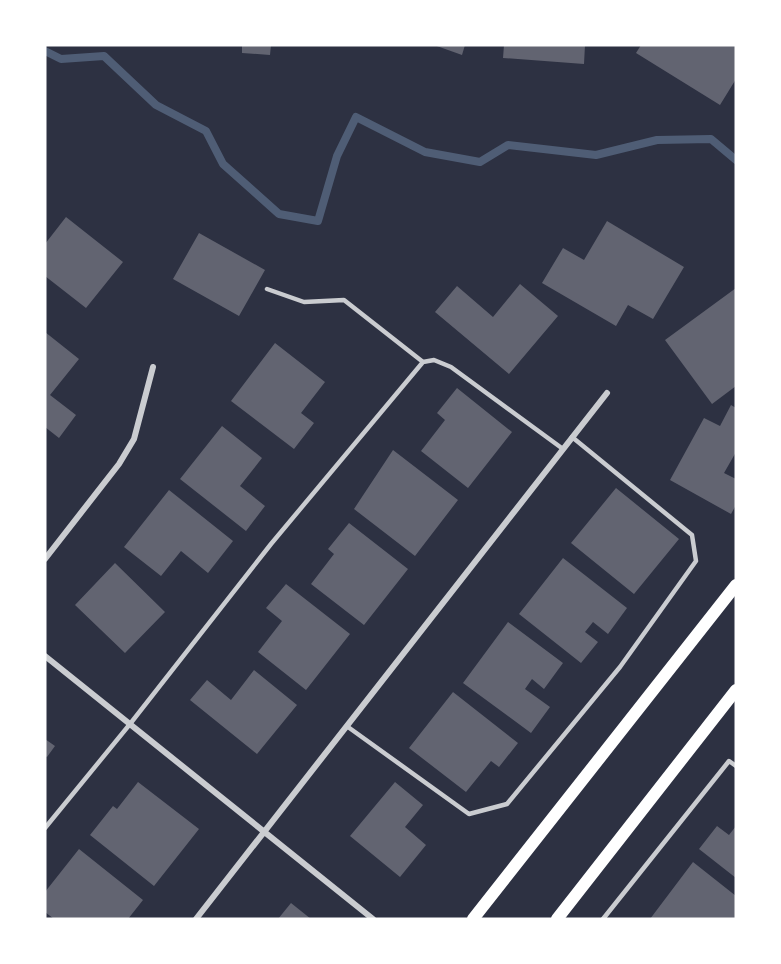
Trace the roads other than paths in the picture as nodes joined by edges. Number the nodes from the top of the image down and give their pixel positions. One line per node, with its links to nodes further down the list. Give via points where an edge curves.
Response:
1 (267, 289): 2 (lane, via 304,302 344,300)
2 (423, 362): 6 (lane, via 434,360 451,367); 11 (lane, via 271,544)
3 (153, 368): 7 (street, via 134,439)
4 (607, 393): 5 (street)
5 (572, 437): 6 (street); 12 (lane, via 692,535 696,561 620,667 507,804 469,814)
6 (563, 449): 12 (street)
7 (45, 559)
8 (736, 585): 18 (main road)
9 (45, 656): 11 (street)
10 (736, 690): 19 (main road)
11 (130, 724): 14 (lane); 15 (street)
12 (348, 727): 15 (street)
13 (736, 766): 20 (lane, via 729,761)
14 (45, 828)
15 (265, 832): 16 (street); 17 (street)
16 (196, 919)
17 (373, 919)
18 (473, 919)
19 (557, 919)
20 (603, 919)

